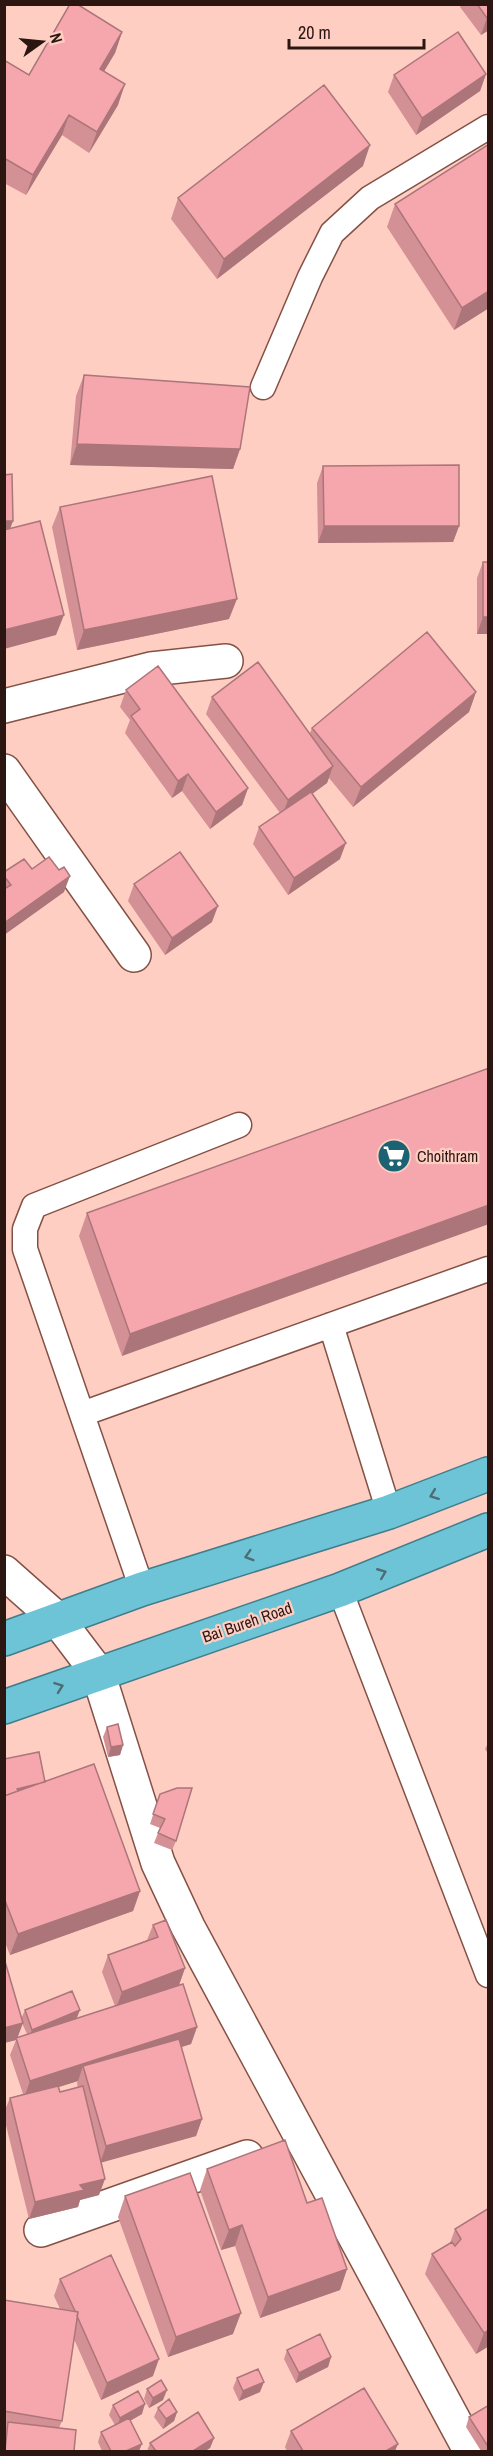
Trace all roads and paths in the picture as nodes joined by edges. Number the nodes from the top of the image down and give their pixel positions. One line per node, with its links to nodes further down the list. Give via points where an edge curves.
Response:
1 (489, 127): 2 (lane, via 370,198 332,233)
2 (263, 387)
3 (226, 661): 4 (street, via 151,669)
4 (4, 706)
5 (4, 771): 6 (street)
6 (134, 955)
7 (239, 1125): 10 (lane, via 34,1206 25,1228 25,1249)
8 (489, 1269): 9 (lane)
9 (331, 1325): 10 (lane); 12 (lane)
10 (82, 1414): 15 (lane)
11 (489, 1474): 12 (highway, one-way to 12)
12 (389, 1512): 15 (highway, one-way to 15)
13 (489, 1530): 16 (highway, Bai Bureh Road, one-way to 13)
14 (4, 1572): 17 (street)
15 (142, 1589): 17 (highway)
16 (340, 1590): 19 (highway, Bai Bureh Road); 21 (lane)
17 (57, 1619): 18 (highway); 19 (street)
18 (4, 1639)
19 (98, 1673): 20 (highway, Bai Bureh Road, one-way to 19); 22 (street, via 158,1863 188,1928)
20 (4, 1707)
21 (489, 1975)
22 (302, 2138): 23 (street); 24 (street)
23 (41, 2230)
24 (471, 2451)

